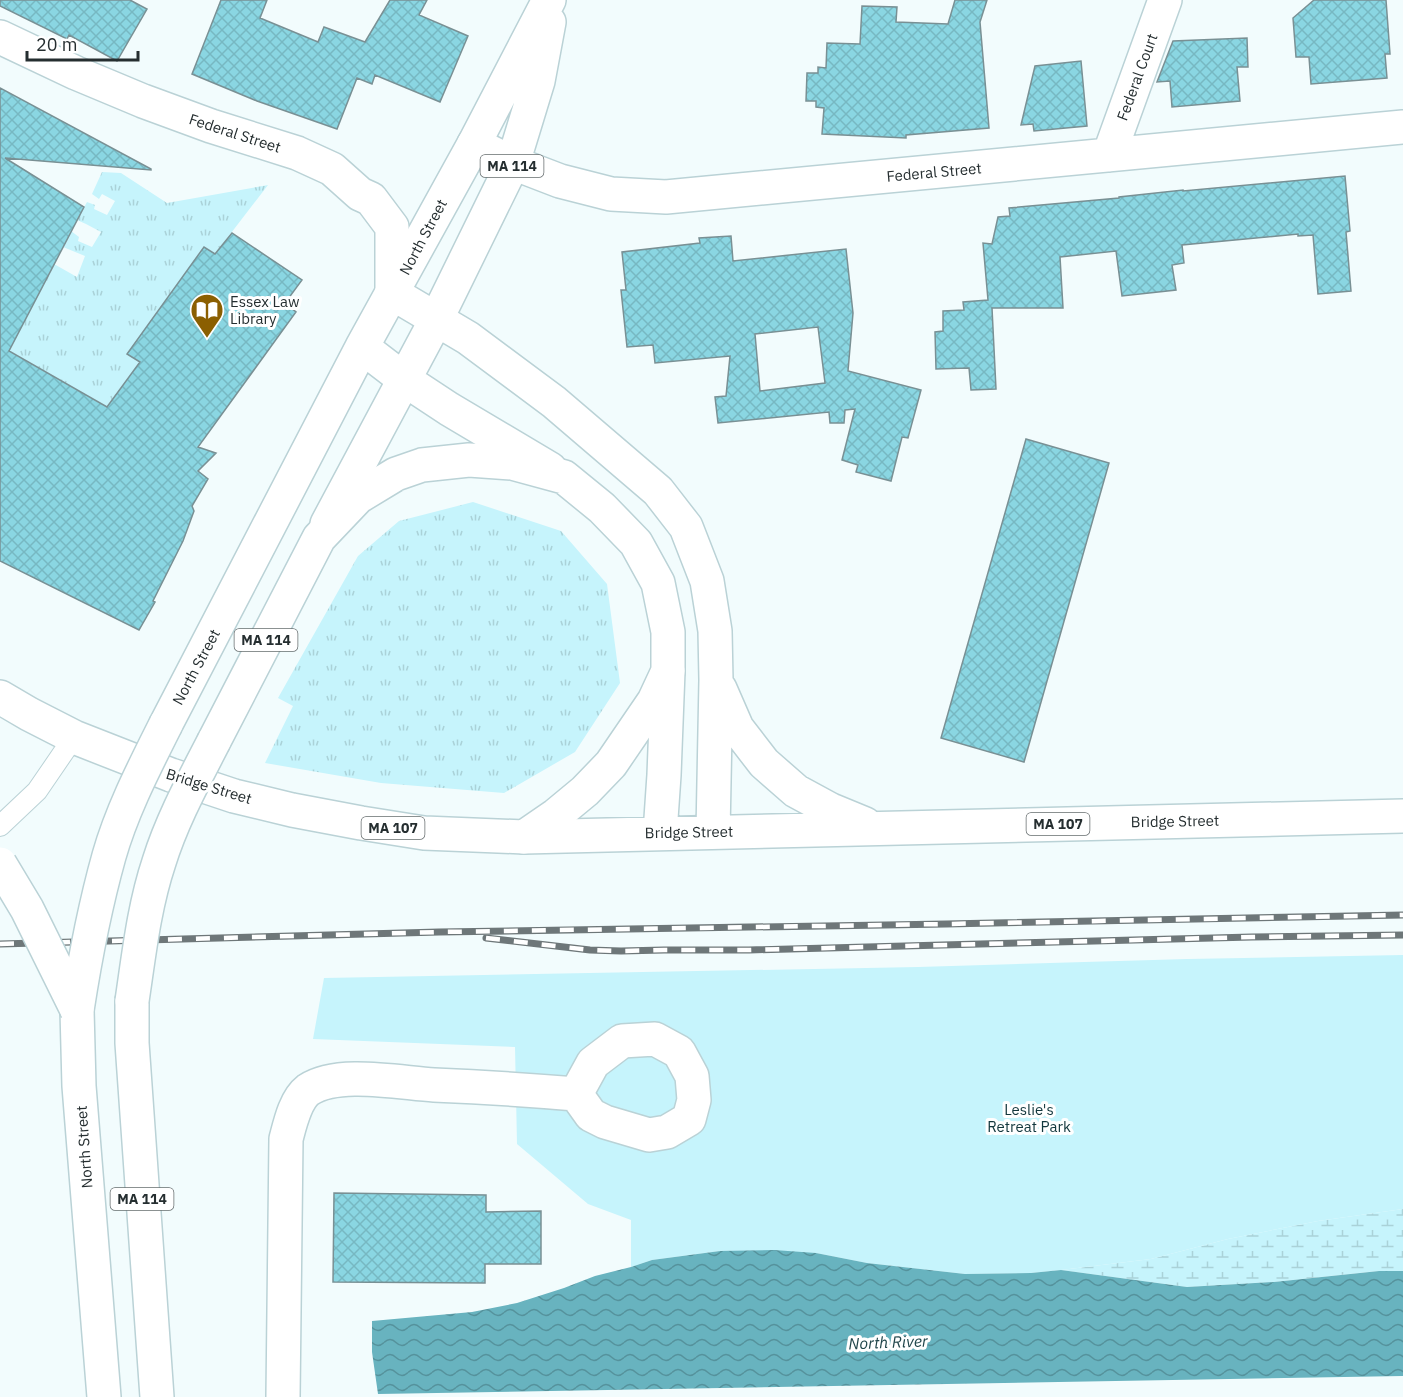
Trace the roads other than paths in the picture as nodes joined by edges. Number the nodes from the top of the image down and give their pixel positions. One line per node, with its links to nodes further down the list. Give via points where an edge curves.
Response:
1 (551, 0): 5 (main road, North Street / MA 114); 7 (main road, North Street / MA 114, via 538,81)
2 (1165, 0): 6 (main road, Federal Court)
3 (0, 37): 8 (main road, Federal Street, via 143,101 297,153 332,169 370,200 392,227)
4 (1403, 127): 6 (main road, Federal Street)
5 (474, 144): 7 (main road, Federal Street); 8 (main road, North Street / MA 114)
6 (1109, 155): 7 (main road, Federal Street, via 666,197 610,194)
7 (513, 163): 9 (main road, North Street / MA 114)
8 (392, 293): 9 (main road); 10 (main road, North Street / MA 114)
9 (436, 320): 11 (main road, North Street / MA 114); 15 (main road, via 468,338 562,409 658,491 686,526 707,581 715,631)
10 (362, 347): 11 (main road); 25 (main road, North Street / MA 114, bridge, via 142,771 110,854)
11 (405, 380): 12 (main road); 13 (main road, North Street / MA 114)
12 (564, 477): 13 (main road, via 512,463 469,460 422,465 396,474 358,497); 14 (main road, via 603,508 636,543 658,583 668,632)
13 (319, 538): 28 (main road, North Street / MA 114, bridge, via 180,807 147,902 132,1001 132,1042)
14 (668, 671): 22 (main road); 23 (main road, via 654,701 611,764 585,792)
15 (716, 680): 20 (main road, via 737,728 764,763 796,790 831,810); 21 (main road)
16 (0, 697): 17 (main road, Bridge Street / MA 107)
17 (74, 737): 19 (lane, via 37,791); 23 (main road, Bridge Street / MA 107, via 171,775 292,810 424,833)
18 (1403, 816): 20 (main road, Bridge Street / MA 107)
19 (0, 826)
20 (876, 828): 21 (main road, Bridge Street / MA 107)
21 (712, 832): 22 (main road, Bridge Street / MA 107)
22 (660, 833): 23 (main road, Bridge Street / MA 107)
23 (524, 837)
24 (0, 864): 25 (main road, bridge)
25 (77, 1010): 27 (main road, North Street / MA 114, via 79,1086)
26 (576, 1094): 29 (main road, via 368,1079 329,1082 307,1091 293,1111 286,1139)
27 (104, 1397)
28 (157, 1397)
29 (283, 1397)

